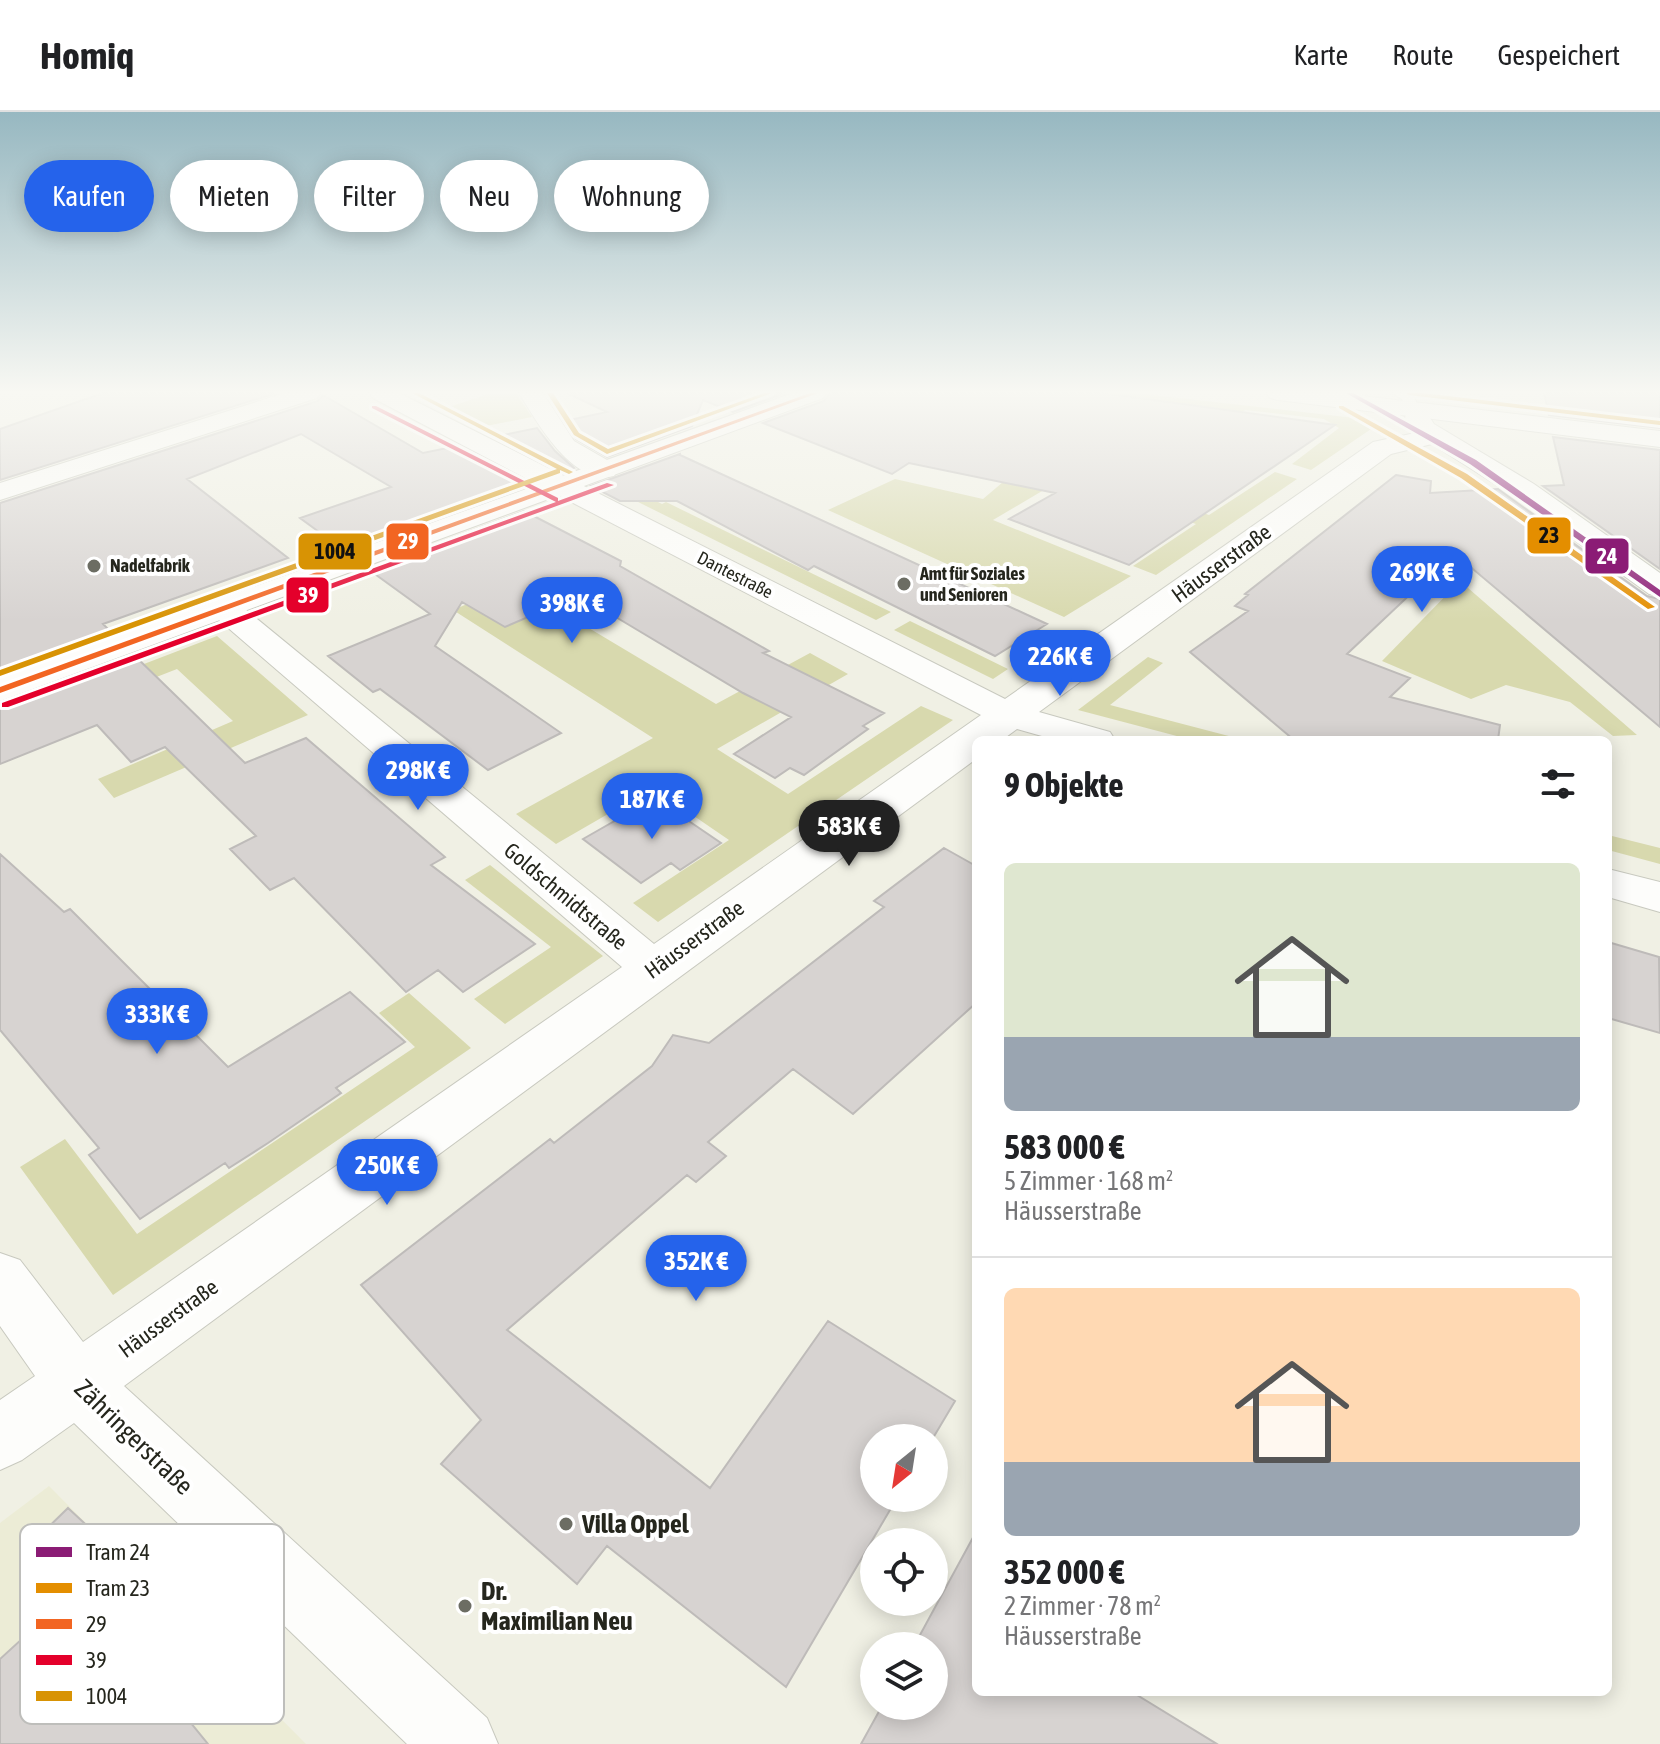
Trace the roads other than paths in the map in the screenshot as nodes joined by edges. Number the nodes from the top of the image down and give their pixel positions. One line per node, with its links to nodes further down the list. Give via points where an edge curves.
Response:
1 (71, 469): 9 (street)
2 (529, 469): 7 (street, Dantestraße)
3 (1352, 469): 13 (street, Häusserstraße)
4 (1491, 469): 8 (street)
5 (1506, 469): 8 (street)
6 (605, 470): 7 (street)
7 (562, 486): 11 (street); 13 (street, Dantestraße)
8 (1524, 490): 10 (street)
9 (0, 492)
10 (1660, 587)
11 (223, 607): 12 (street); 19 (street, Goldschmidtstraße)
12 (0, 690)
13 (1008, 715): 14 (street, Häusserstraße); 15 (street, Dantestraße)
14 (979, 736)
15 (1083, 736)
16 (972, 741): 19 (street, Häusserstraße)
17 (1612, 884): 18 (street)
18 (1660, 897)
19 (653, 968): 21 (street, Häusserstraße)
20 (0, 1279): 21 (street, Zähringerstraße)
21 (77, 1384): 22 (street, Häusserstraße); 23 (street, Zähringerstraße)
22 (0, 1438)
23 (226, 1524)
24 (284, 1578): 25 (street, Zähringerstraße)
25 (461, 1744)

